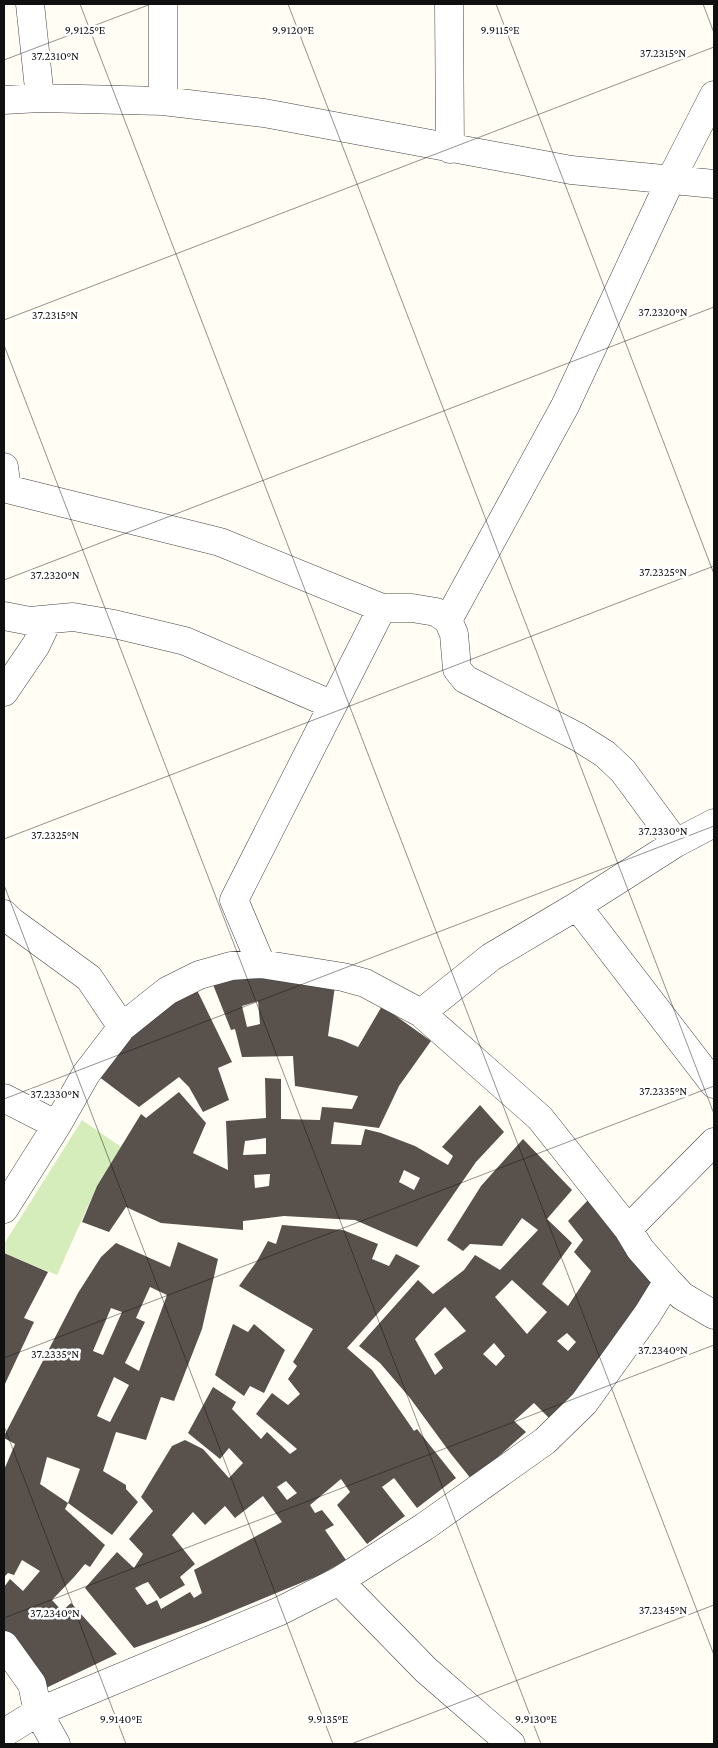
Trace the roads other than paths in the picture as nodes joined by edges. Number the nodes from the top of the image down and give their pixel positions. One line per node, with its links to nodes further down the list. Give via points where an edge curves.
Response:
1 (30, 4): 5 (street)
2 (163, 4): 7 (street)
3 (449, 4): 8 (street)
4 (714, 95): 9 (street)
5 (40, 98): 6 (street); 7 (street)
6 (4, 100)
7 (163, 101): 8 (street, via 264,113)
8 (450, 149): 9 (street, via 570,170)
9 (671, 179): 10 (street); 15 (street, via 565,406)
10 (714, 184)
11 (4, 467): 12 (street, via 7,489 220,542)
12 (382, 608): 15 (street, via 436,612); 17 (street)
13 (4, 616): 14 (street)
14 (48, 620): 16 (street, via 36,645); 17 (street, via 74,617 185,641)
15 (448, 620): 19 (street, via 454,634 457,669 465,679 605,754 623,771)
16 (4, 692)
17 (333, 705): 22 (street, via 234,900)
18 (714, 825): 19 (street)
19 (676, 843): 20 (street)
20 (577, 906): 23 (street, via 491,957); 25 (street)
21 (4, 914): 24 (street, via 89,978)
22 (261, 964): 23 (street, via 365,983); 24 (street, via 231,966 199,975 167,991)
23 (420, 1013): 30 (street, via 540,1118)
24 (122, 1027): 27 (street, via 86,1074)
25 (714, 1084)
26 (4, 1098): 27 (street)
27 (58, 1125): 29 (street)
28 (714, 1142): 30 (street)
29 (4, 1208)
30 (628, 1229): 31 (street, via 640,1249)
31 (668, 1281): 32 (street, via 682,1296); 33 (street, via 584,1403 545,1441 424,1527)
32 (714, 1315)
33 (339, 1581): 35 (street, via 280,1611); 38 (street, via 426,1670)
34 (4, 1645): 35 (street, via 32,1684)
35 (38, 1712): 36 (street); 37 (street)
36 (4, 1733)
37 (56, 1744)
38 (511, 1744)

